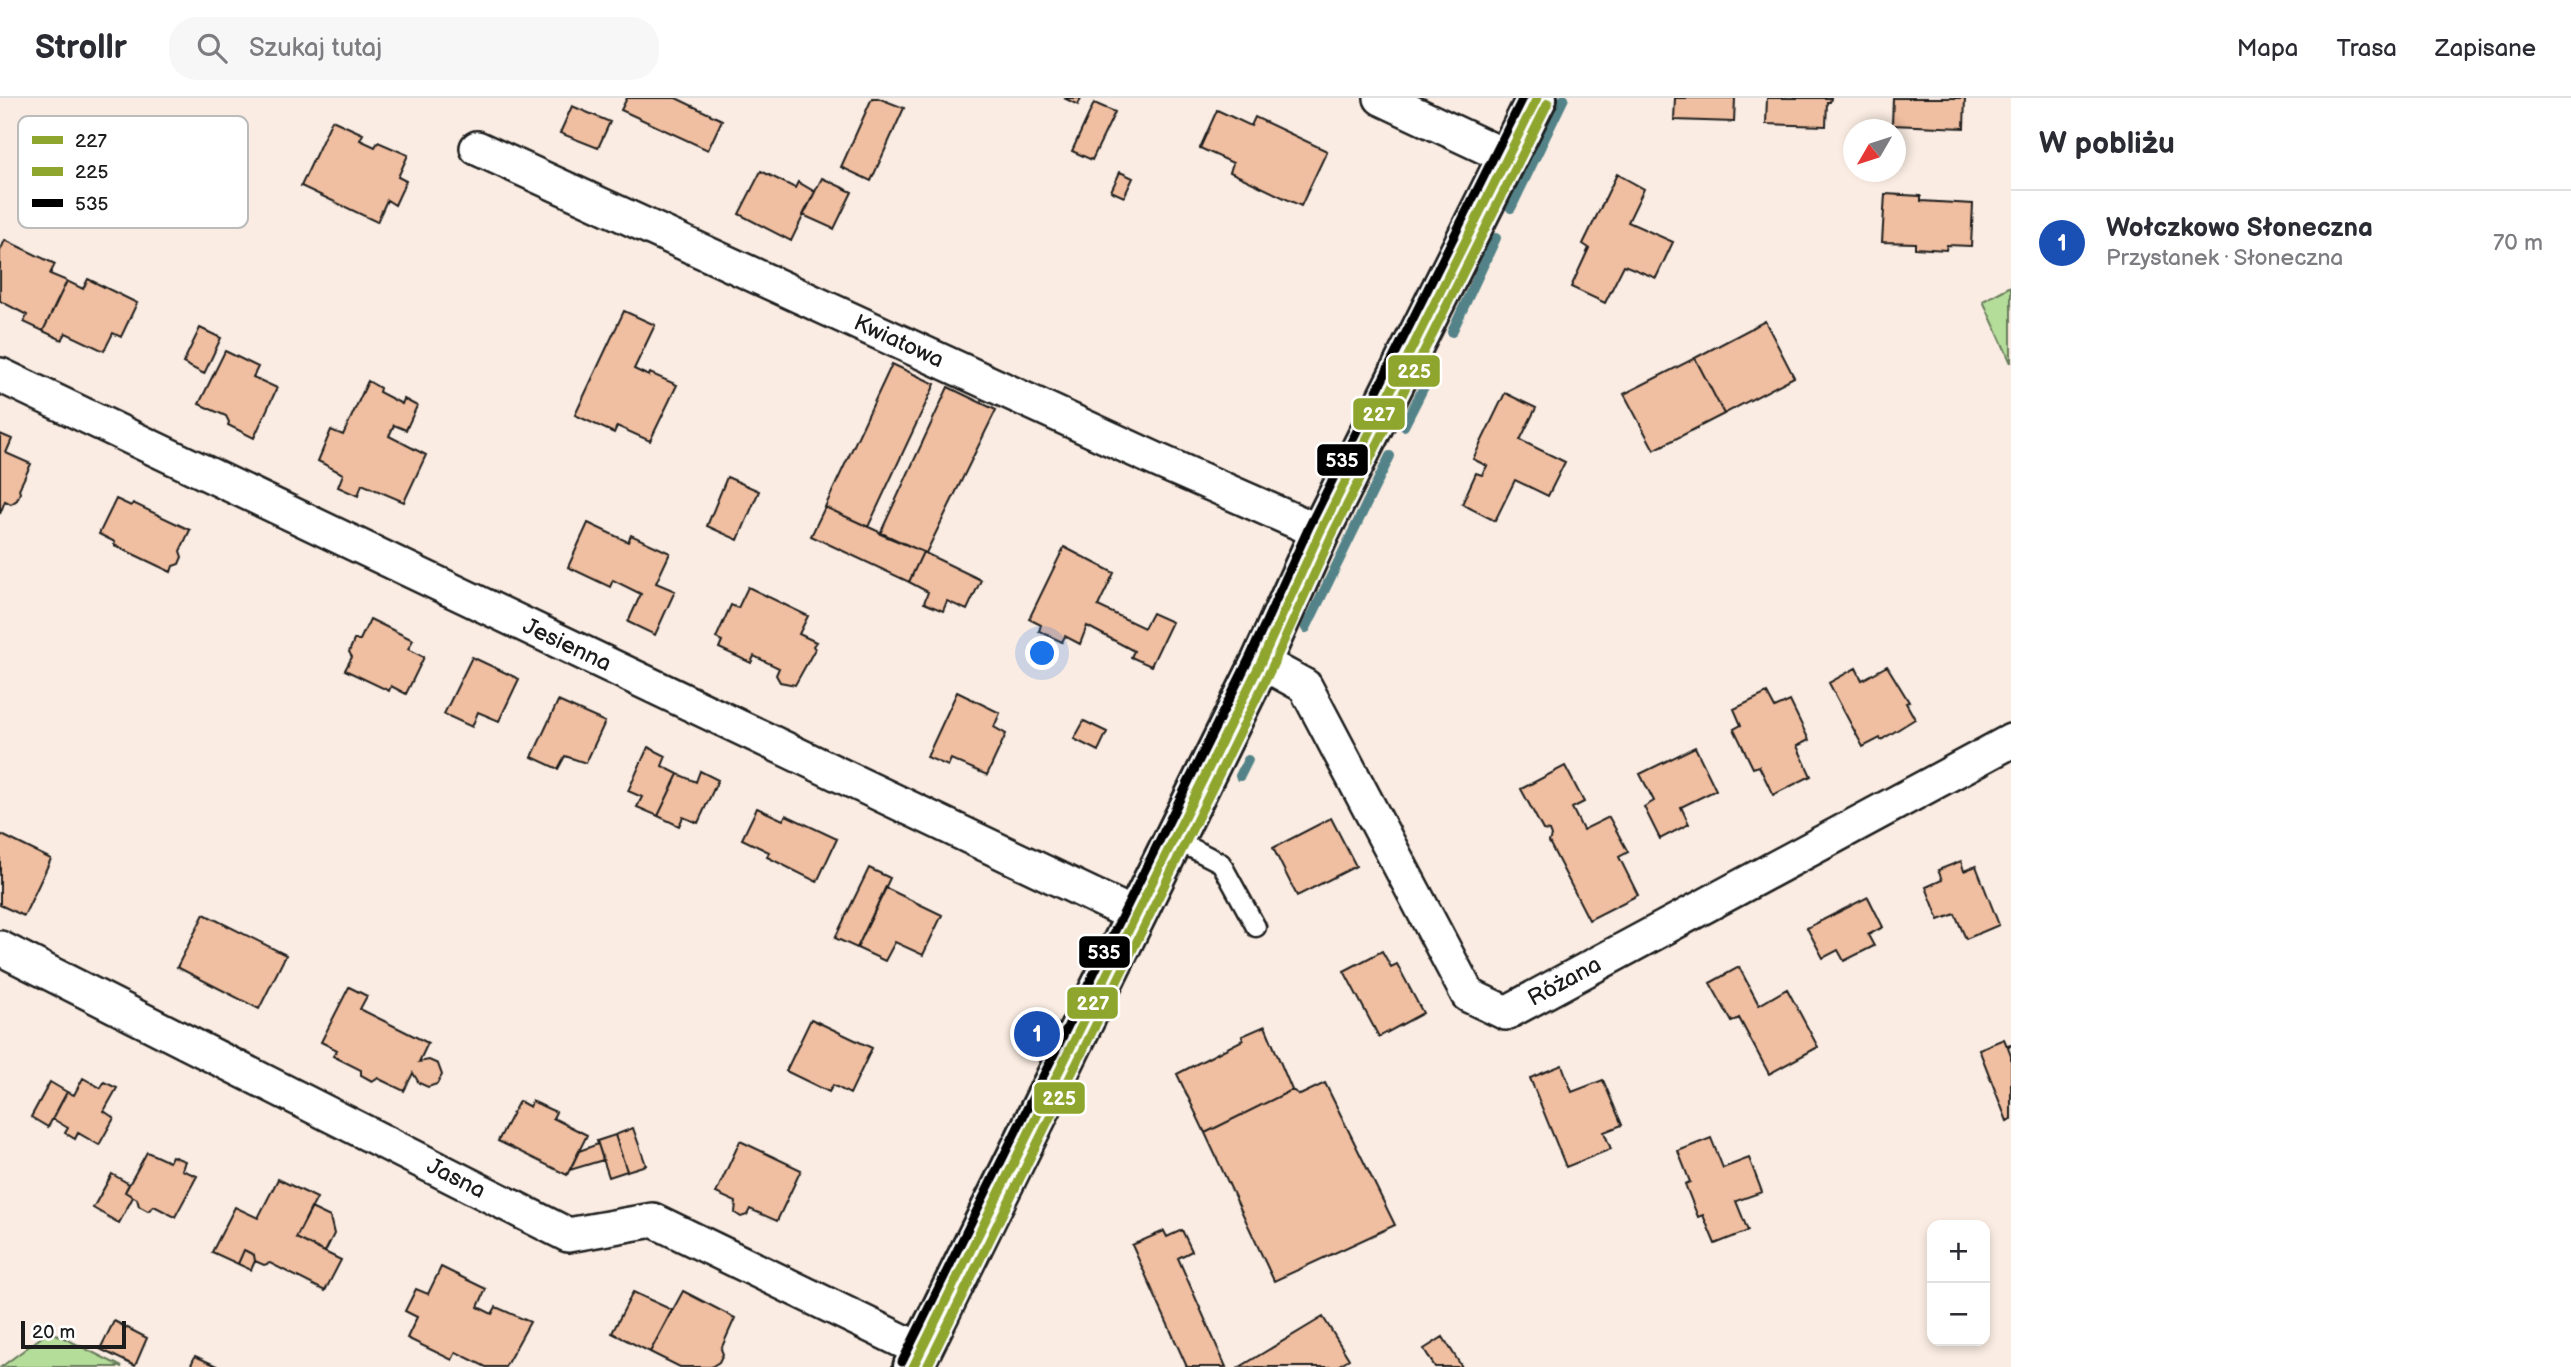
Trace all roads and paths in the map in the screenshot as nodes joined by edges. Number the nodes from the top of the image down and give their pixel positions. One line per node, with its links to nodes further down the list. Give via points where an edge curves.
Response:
1 (1381, 98): 4 (street)
2 (1537, 98): 4 (street)
3 (477, 148): 6 (street, Kwiatowa)
4 (1508, 158): 6 (street)
5 (0, 375): 10 (street, Jesienna)
6 (1320, 532): 7 (street)
7 (1261, 662): 8 (street, Różana, via 1305,686 1468,995 1506,1013); 9 (street)
8 (2011, 741)
9 (1174, 839): 10 (street); 11 (lane, via 1221,863)
10 (1136, 916): 13 (street)
11 (1256, 927)
12 (0, 948): 13 (street, Jasna, via 568,1235 653,1220)
13 (917, 1358)

